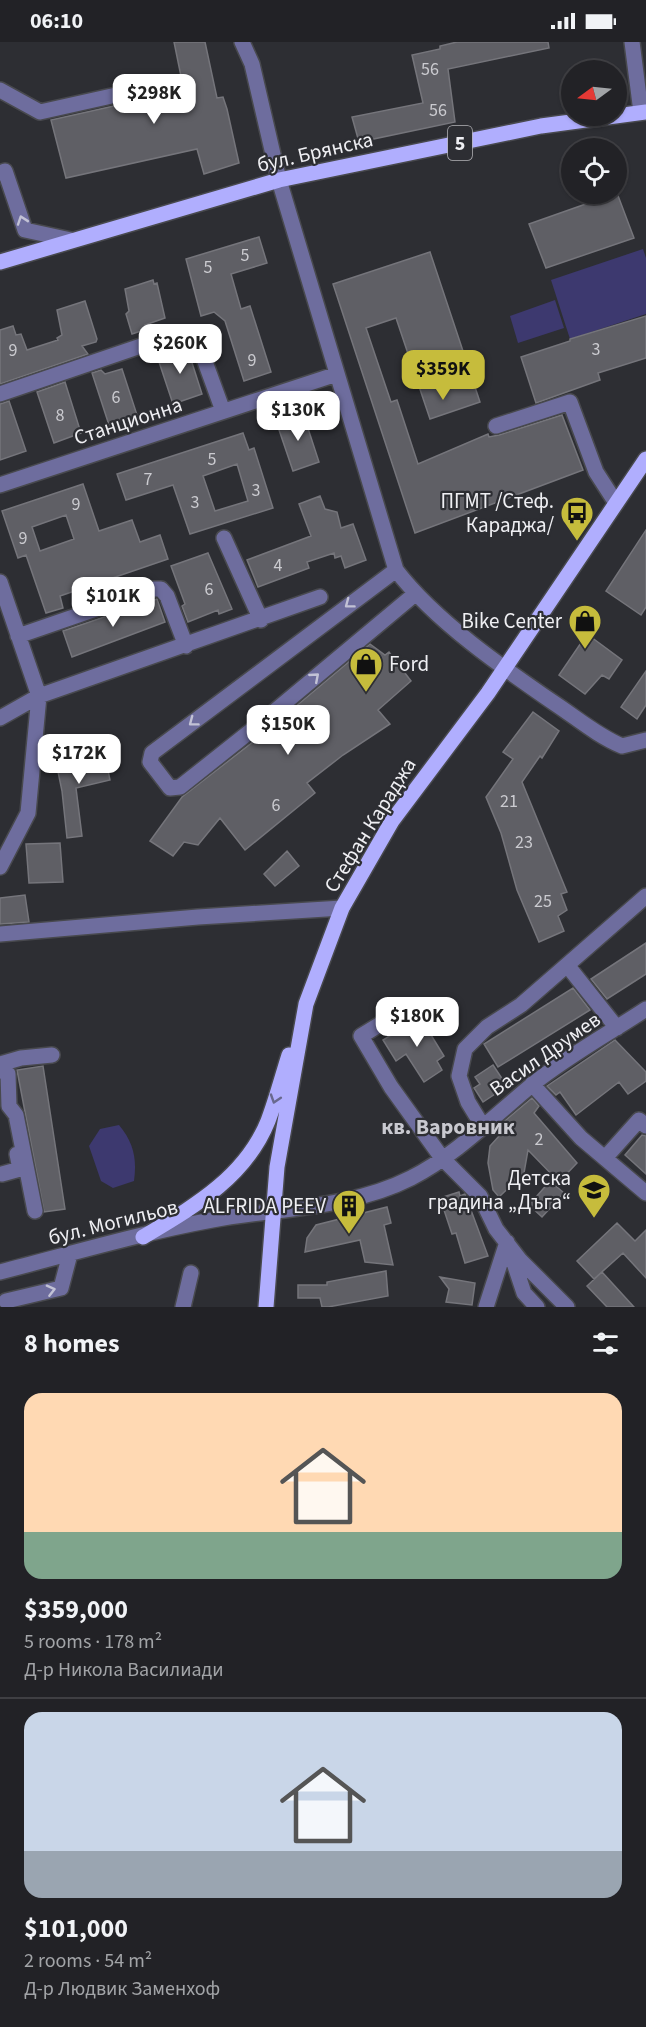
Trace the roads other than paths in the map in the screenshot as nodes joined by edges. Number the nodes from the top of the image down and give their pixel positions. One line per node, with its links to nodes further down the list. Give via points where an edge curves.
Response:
1 (242, 42): 4 (street)
2 (254, 42): 4 (street)
3 (632, 42): 7 (street)
4 (252, 63): 9 (street)
5 (161, 85): 6 (street, via 40,112)
6 (0, 90)
7 (644, 112): 9 (main road, бул. Брянска / 5, via 540,126)
8 (0, 173): 10 (street, one-way to 8, via 25,230 5,171)
9 (279, 180): 10 (main road, бул. Брянска / 5); 12 (street)
10 (71, 240): 11 (main road, бул. Брянска / 5)
11 (0, 262)
12 (337, 374): 14 (street, Станционна); 20 (street)
13 (0, 394): 14 (street, via 178,333 196,337)
14 (223, 411): 17 (street, Станционна)
15 (496, 426): 18 (street, via 570,402 596,472)
16 (646, 459): 18 (main road, Стефан Караджа)
17 (0, 485)
18 (616, 503): 27 (main road, Стефан Караджа)
19 (224, 538): 24 (street)
20 (396, 570): 22 (street); 22 (street, one-way to 22, via 152,753 150,762 170,788 180,787 258,726)
21 (0, 582): 25 (street)
22 (415, 594): 27 (street)
23 (320, 597): 24 (street)
24 (261, 620): 26 (street)
25 (18, 636): 26 (street, via 161,589); 28 (street)
26 (186, 646): 28 (street)
27 (505, 668): 30 (street, via 609,741 622,746); 34 (main road, Стефан Караджа, via 392,821)
28 (39, 696): 29 (street); 31 (street, via 28,813)
29 (0, 718)
30 (646, 740)
31 (5, 850): 32 (street)
32 (0, 867)
33 (646, 896): 36 (street)
34 (342, 908): 35 (street); 37 (main road, Стефан Караджа)
35 (0, 934)
36 (567, 965): 40 (street); 46 (street, via 521,1005 487,1027 465,1050 459,1076)
37 (306, 1004): 52 (main road, Стефан Караджа); 54 (main road, one-way to 54, via 267,1122 247,1157 211,1195)
38 (408, 1007): 48 (street, via 361,1036 391,1087)
39 (646, 1009): 40 (street, Васил Друмев)
40 (617, 1028): 44 (street, Васил Друмев)
41 (52, 1055): 42 (street)
42 (0, 1064)
43 (0, 1070): 45 (street, via 8,1074)
44 (532, 1084): 46 (street, Васил Друмев); 49 (street, via 581,1138)
45 (4, 1107): 50 (street, via 20,1169); 53 (street, via 16,1115)
46 (482, 1125): 48 (street, Васил Друмев)
47 (646, 1126): 49 (street, via 639,1120)
48 (442, 1158): 52 (street, Васил Друмев, via 410,1179 366,1194 307,1207); 55 (street, via 480,1196)
49 (605, 1158): 51 (street)
50 (2, 1174)
51 (646, 1193)
52 (273, 1209): 54 (street, бул. Могильов); 61 (main road, Стефан Караджа)
53 (35, 1211)
54 (142, 1237): 56 (street, бул. Могильов)
55 (507, 1242): 62 (street); 63 (street, via 524,1293); 64 (street)
56 (70, 1254): 57 (street, бул. Могильов); 59 (street, one-way to 56, via 62,1287)
57 (0, 1272)
58 (191, 1273): 60 (street)
59 (4, 1299)
60 (183, 1307)
61 (266, 1307)
62 (486, 1307)
63 (537, 1307)
64 (567, 1307)

